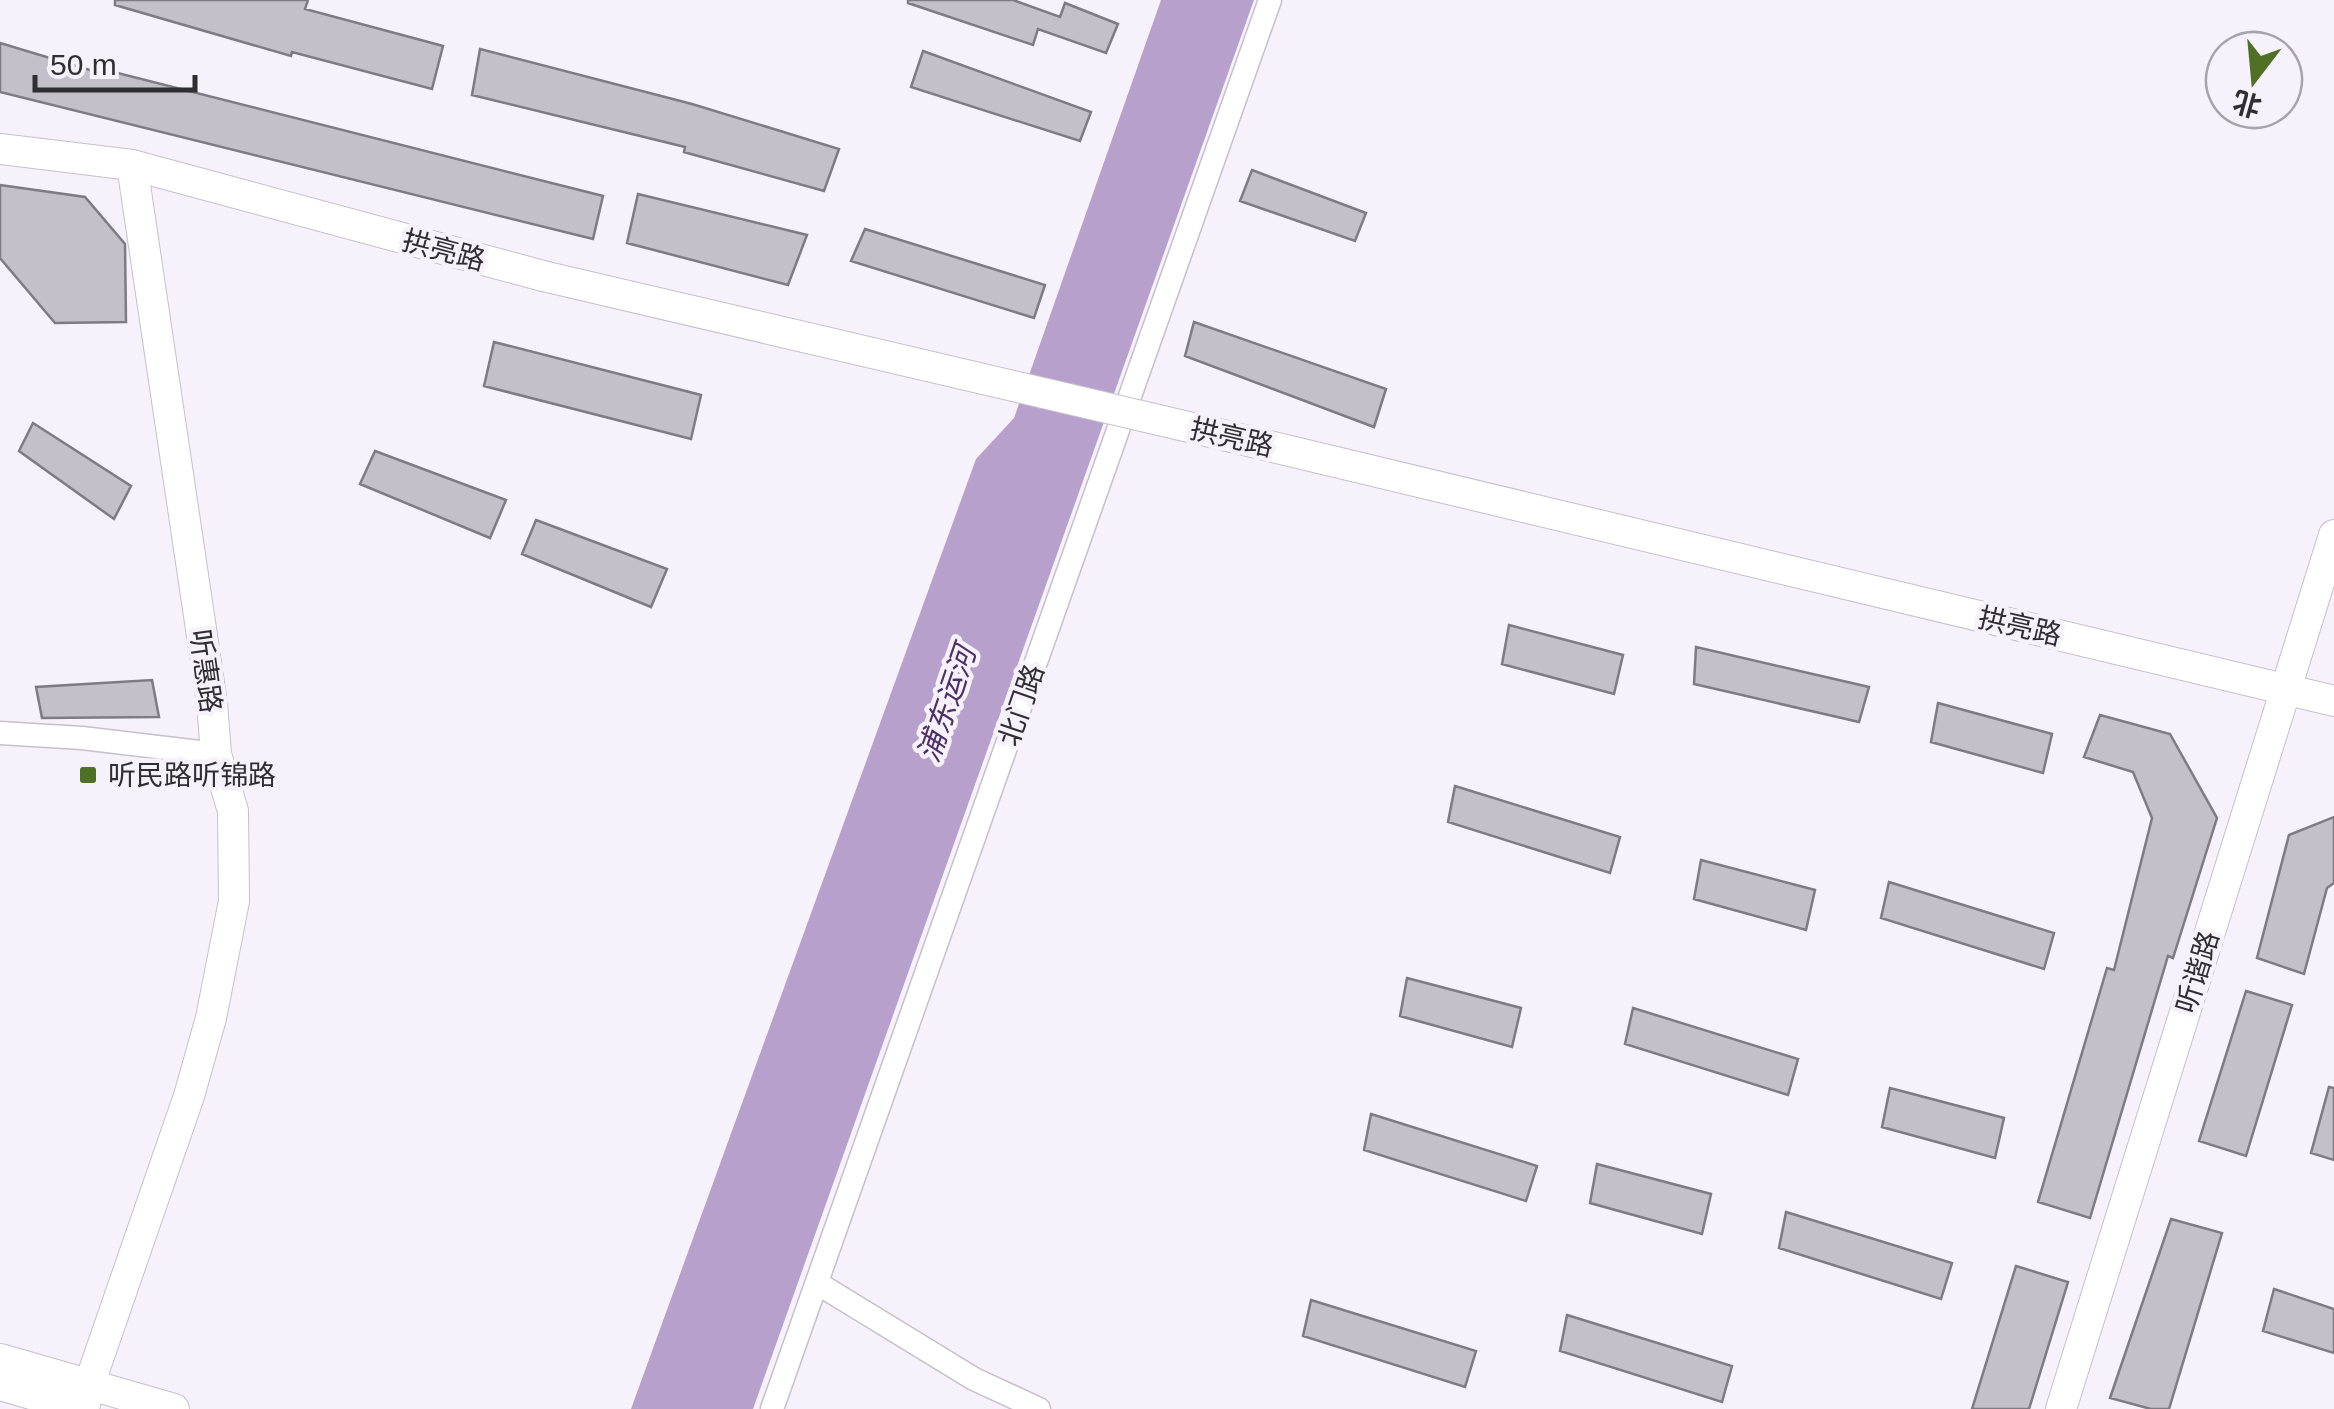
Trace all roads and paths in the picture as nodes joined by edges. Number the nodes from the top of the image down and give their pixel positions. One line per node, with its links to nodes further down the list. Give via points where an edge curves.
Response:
1 (1270, 0): 9 (street, 北门路)
2 (0, 149): 3 (street)
3 (132, 165): 5 (street, 拱亮路, bridge, via 543,276); 8 (street, 听惠路)
4 (2334, 534): 5 (street, 听谐路)
5 (2286, 690): 6 (street, 拱亮路); 16 (street, 听谐路)
6 (2334, 701)
7 (0, 733): 8 (street)
8 (216, 754): 12 (street, 听惠路, via 232,811 234,900 214,1002 189,1096)
9 (816, 1283): 14 (street, 北门路); 15 (street, via 974,1379)
10 (0, 1359): 12 (street)
11 (0, 1386): 12 (street)
12 (85, 1401): 13 (street)
13 (174, 1409)
14 (772, 1409)
15 (1038, 1409)
16 (2061, 1409)

